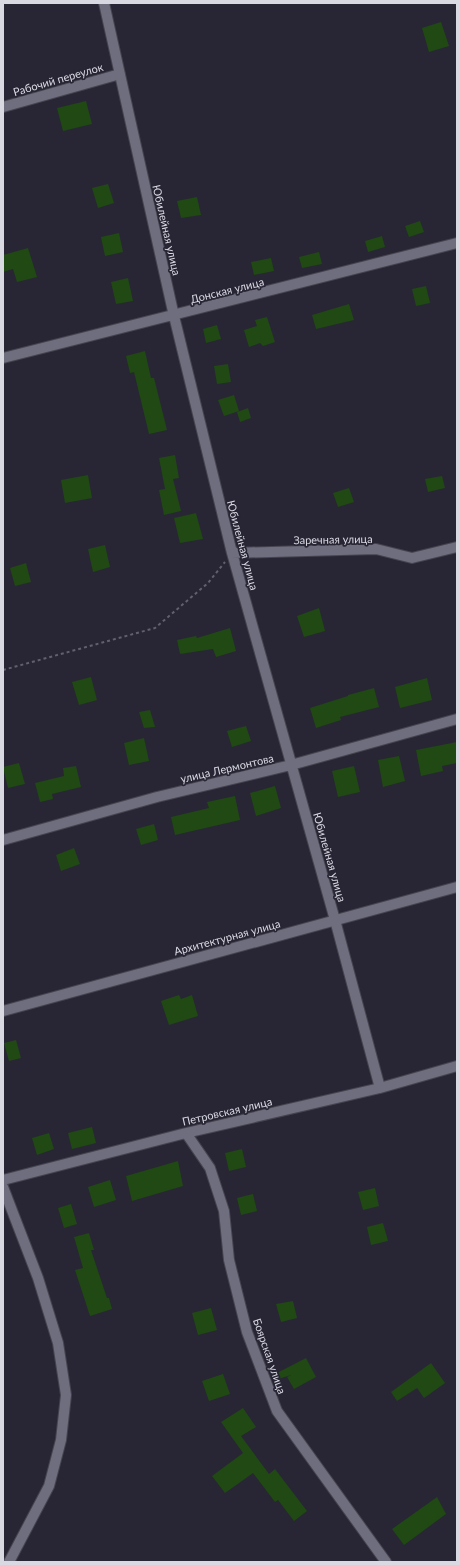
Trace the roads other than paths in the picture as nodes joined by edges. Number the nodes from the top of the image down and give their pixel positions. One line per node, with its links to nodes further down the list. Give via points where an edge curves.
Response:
1 (104, 3): 2 (street, Юбилейная улица)
2 (120, 74): 3 (street, Рабочий переулок); 5 (street, Юбилейная улица)
3 (3, 107)
4 (457, 243): 5 (street, Донская улица)
5 (174, 316): 6 (street, Донская улица); 8 (street, Юбилейная улица)
6 (3, 358)
7 (457, 547): 8 (street, Заречная улица, via 412,558 376,549)
8 (232, 553): 10 (street, Юбилейная улица)
9 (457, 720): 10 (street, улица Лермонтова)
10 (291, 765): 11 (street, улица Лермонтова, via 157,797); 13 (street, Юбилейная улица)
11 (3, 840)
12 (457, 887): 13 (street, Архитектурная улица)
13 (335, 920): 14 (street, Архитектурная улица); 16 (street, Юбилейная улица)
14 (3, 1011)
15 (457, 1066): 16 (street, Петровская улица)
16 (380, 1088): 17 (street, Петровская улица)
17 (186, 1133): 18 (street, Петровская улица); 21 (street, Боярская улица, via 210,1168 224,1211 229,1260 247,1332 276,1411)
18 (3, 1180)
19 (3, 1188): 20 (street, via 38,1278 58,1343 66,1395 61,1440 49,1486)
20 (9, 1562)
21 (386, 1562)

